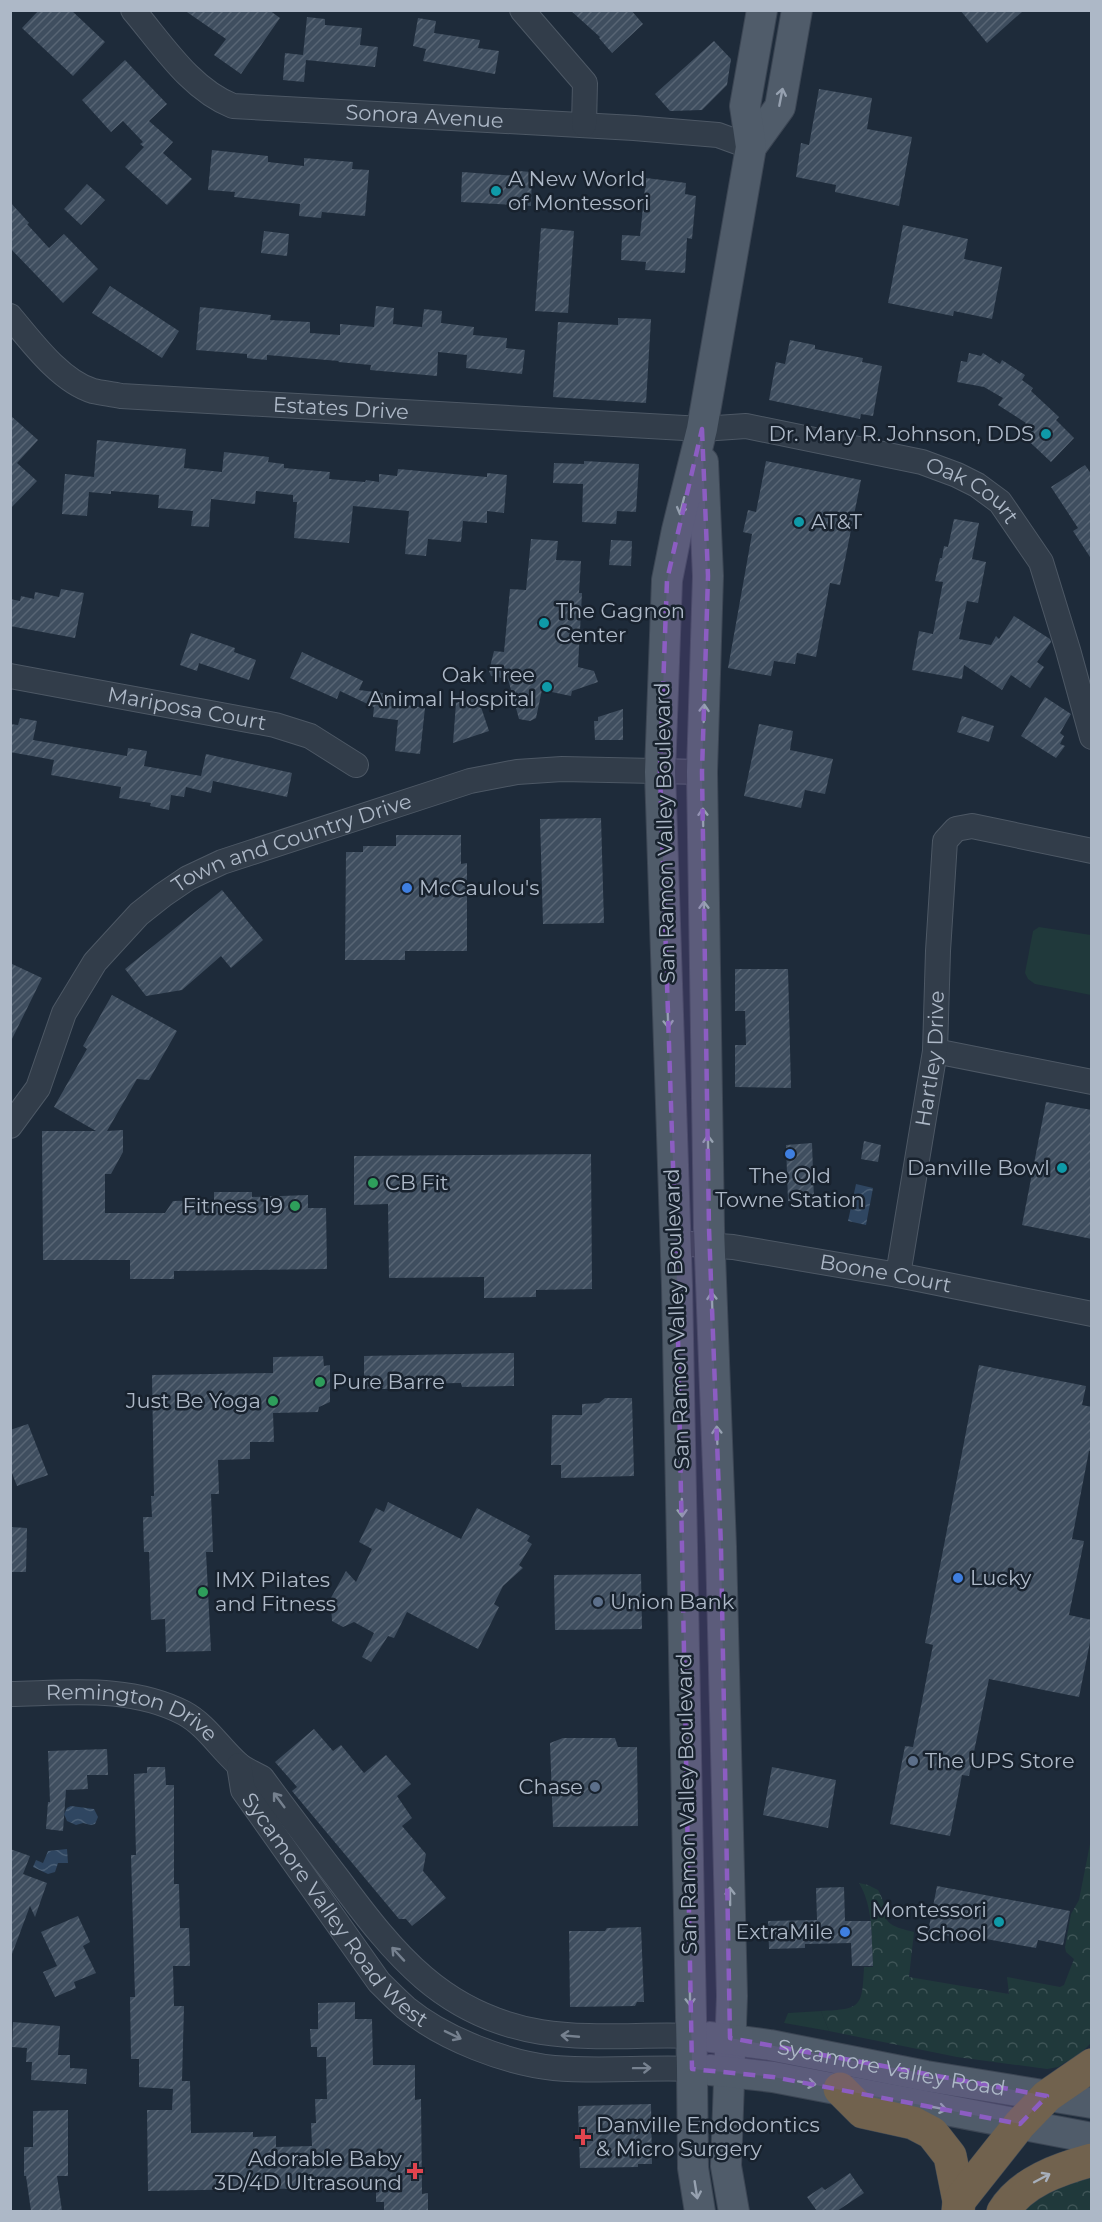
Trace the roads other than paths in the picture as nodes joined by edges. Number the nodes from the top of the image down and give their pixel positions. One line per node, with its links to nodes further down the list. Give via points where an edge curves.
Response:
1 (133, 10): 5 (street, Sonora Avenue, via 194,80 216,99 232,106)
2 (522, 10): 5 (street, via 585,83)
3 (762, 10): 6 (main road, San Ramon Valley Boulevard, via 745,106)
4 (797, 10): 6 (main road, San Ramon Valley Boulevard, one-way to 4, via 780,107)
5 (584, 125): 6 (street, Sonora Avenue, via 718,135)
6 (751, 147): 8 (main road, San Ramon Valley Boulevard)
7 (10, 316): 8 (street, Estates Drive, via 49,361 76,383 92,391 121,396)
8 (702, 429): 10 (street, Oak Court, via 746,426 922,462 977,485 1000,502 1041,562); 12 (main road, San Ramon Valley Boulevard, one-way to 12, via 667,580); 13 (main road, San Ramon Valley Boulevard, one-way to 8, via 708,576)
9 (10, 676): 11 (street, Mariposa Court, via 275,725 310,736)
10 (1092, 737)
11 (356, 765)
12 (660, 772): 13 (street, Town and Country Drive); 17 (street, Town and Country Drive, via 562,769 470,781 222,862 188,878 139,914 95,962 64,1013 38,1088); 18 (main road, San Ramon Valley Boulevard, one-way to 18)
13 (702, 772): 19 (main road, San Ramon Valley Boulevard, one-way to 13)
14 (1092, 851): 15 (street, Hartley Drive, via 972,826 956,829 945,841)
15 (935, 1052): 16 (street); 20 (street, Hartley Drive)
16 (1092, 1082)
17 (10, 1126)
18 (676, 1243): 19 (street, Boone Court); 24 (main road, San Ramon Valley Boulevard, one-way to 24)
19 (710, 1244): 20 (street, Boone Court); 25 (main road, San Ramon Valley Boulevard, one-way to 19, via 722,1546)
20 (898, 1275): 21 (street, Boone Court)
21 (1092, 1314)
22 (10, 1694): 23 (street, Remington Drive, via 114,1692 152,1701 184,1714 212,1735)
23 (239, 1765): 24 (street, Sycamore Valley Road West, one-way to 23, via 561,2035 509,2024 455,2001 429,1983 378,1933 262,1778); 27 (street, Sycamore Valley Road West, one-way to 27, via 243,1790 379,1982 407,2008 478,2048 527,2064 582,2069)
24 (692, 2036): 25 (main road, Sycamore Valley Road); 27 (main road, San Ramon Valley Boulevard)
25 (730, 2038): 28 (main road, San Ramon Valley Boulevard); 30 (main road, Sycamore Valley Road)
26 (1092, 2065): 30 (highway)
27 (692, 2069): 28 (main road, Sycamore Valley Road); 35 (main road, San Ramon Valley Boulevard, one-way to 35, via 693,2168)
28 (729, 2071): 29 (main road, Sycamore Valley Road, one-way to 29); 36 (main road, San Ramon Valley Boulevard, via 726,2166)
29 (840, 2089): 32 (main road, Sycamore Valley Road, one-way to 32); 34 (highway, via 863,2112 913,2123 932,2133 950,2157)
30 (1047, 2096): 31 (main road, Sycamore Valley Road); 32 (highway)
31 (1088, 2102)
32 (1020, 2124): 33 (main road, Sycamore Valley Road); 34 (highway)
33 (1086, 2145): 37 (highway, one-way to 33, via 1028,2186 1055,2172)
34 (959, 2206)
35 (700, 2211)
36 (734, 2211)
37 (1002, 2211)

